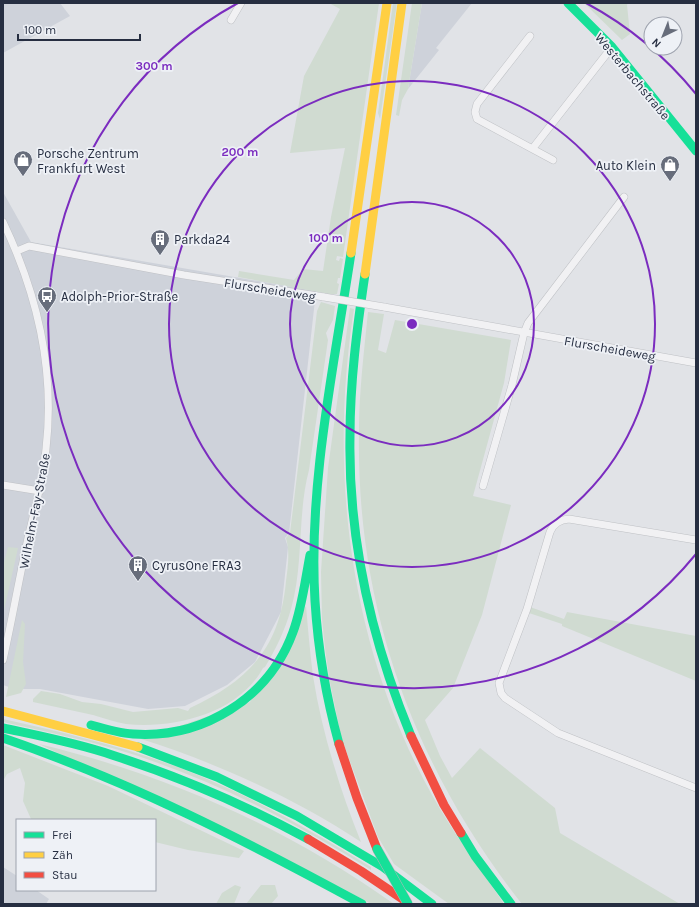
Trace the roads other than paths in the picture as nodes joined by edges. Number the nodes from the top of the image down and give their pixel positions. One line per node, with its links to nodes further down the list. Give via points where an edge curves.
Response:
1 (241, 3): 5 (street)
2 (386, 3): 19 (main road, via 325,429)
3 (402, 3): 29 (main road, via 355,351 349,461 354,529 364,591 374,632 412,740 448,812)
4 (568, 3): 7 (main road, Westerbachstraße)
5 (231, 20)
6 (530, 36): 8 (street, via 477,104 476,112 477,119)
7 (612, 47): 8 (street); 9 (main road, Westerbachstraße)
8 (533, 148): 10 (street)
9 (696, 151)
10 (553, 160)
11 (624, 197): 14 (street, via 528,323)
12 (3, 222): 13 (street, Wilhelm-Fay-Straße)
13 (17, 251): 14 (street, Flurscheideweg, bridge, via 30,246); 18 (street, Wilhelm-Fay-Straße, via 37,313 45,351 47,448)
14 (524, 333): 15 (street, Flurscheideweg); 17 (street)
15 (696, 363)
16 (3, 485): 18 (street)
17 (483, 486)
18 (40, 491): 21 (street, Wilhelm-Fay-Straße)
19 (314, 535): 22 (main road, via 300,608 286,652 263,685 227,712 209,722 185,730 139,734 58,718); 27 (main road, bridge, via 318,642 327,698 342,758 377,849)
20 (696, 540): 25 (street, via 569,518 558,522 550,532 527,609 499,683 501,694 505,698 558,733)
21 (3, 660)
22 (6, 712): 28 (main road, via 138,747 210,774 297,816 345,844 383,867)
23 (3, 728): 27 (main road, via 121,756 210,789 293,830 375,879)
24 (3, 738): 26 (main road, via 112,779 262,851)
25 (696, 788)
26 (362, 904)
27 (409, 904)
28 (432, 904)
29 (511, 904)

